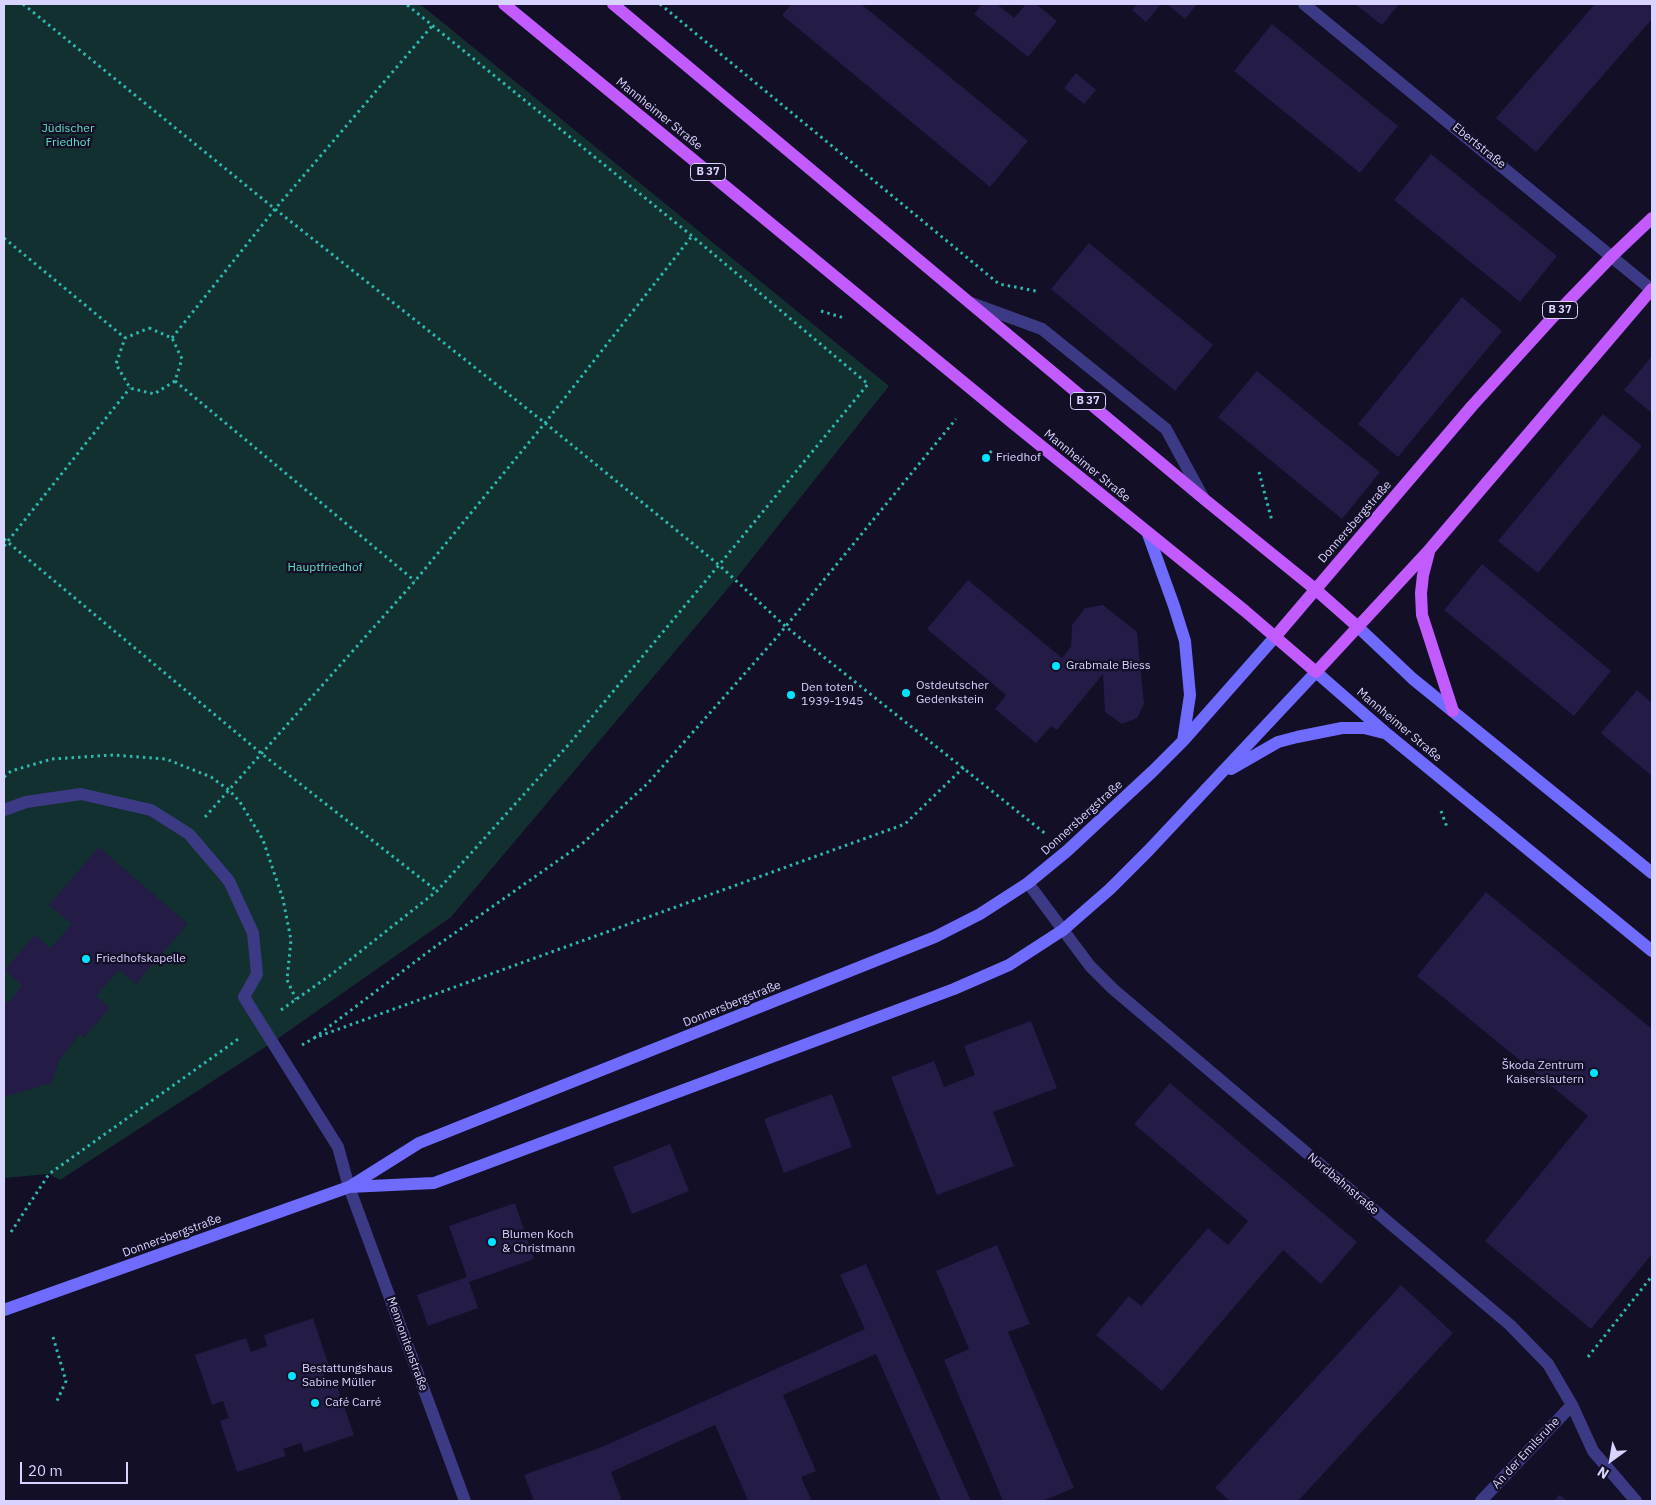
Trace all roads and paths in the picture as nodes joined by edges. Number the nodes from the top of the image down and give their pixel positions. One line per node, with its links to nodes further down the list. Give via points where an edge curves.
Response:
1 (23, 4): 8 (path)
2 (406, 4): 7 (path)
3 (504, 4): 26 (main road, Mannheimer Straße / B 37)
4 (613, 4): 15 (main road, B 37)
5 (660, 4): 14 (path, via 999,284)
6 (1304, 4): 12 (street, Ebertstraße)
7 (432, 26): 8 (path); 10 (path)
8 (275, 209): 17 (path); 21 (path)
9 (1652, 218): 12 (main road, Donnersbergstraße / B 37)
10 (692, 236): 21 (path); 31 (path, via 868,384)
11 (4, 238): 16 (path)
12 (1612, 257): 13 (street, Ebertstraße); 33 (main road, Donnersbergstraße / B 37, via 1472,406)
13 (1652, 290): 29 (main road, Donnersbergstraße)
14 (1036, 291)
15 (971, 303): 25 (main road, B 37); 25 (street, via 1042,329 1166,430)
16 (125, 338): 17 (path, via 149,328); 19 (path, via 116,364)
17 (172, 338): 18 (path, via 182,359)
18 (175, 381): 19 (path, via 154,394); 32 (path)
19 (130, 388): 27 (path)
20 (956, 419): 34 (path)
21 (545, 423): 31 (path); 32 (path)
22 (993, 449): 23 (path)
23 (986, 458)
24 (1259, 472): 30 (path)
25 (1204, 499): 30 (main road, B 37)
26 (1148, 534): 36 (main road, Mannheimer Straße / B 37); 40 (main road, via 1185,641 1190,695)
27 (6, 540): 28 (path); 41 (path)
28 (4, 546)
29 (1430, 548): 35 (main road, Donnersbergstraße); 38 (main road, via 1423,574 1422,615)
30 (1283, 563): 33 (main road, B 37)
31 (719, 565): 34 (path); 49 (path, via 570,744)
32 (415, 581): 41 (path)
33 (1315, 589): 35 (main road, B 37); 36 (main road, Donnersbergstraße)
34 (786, 626): 42 (path); 53 (path, via 648,783 583,842)
35 (1358, 627): 37 (main road, Donnersbergstraße); 38 (main road, B 37, via 1398,666)
36 (1275, 637): 37 (main road, Mannheimer Straße / B 37); 40 (main road, Donnersbergstraße)
37 (1316, 672): 39 (main road, Mannheimer Straße); 43 (main road, Donnersbergstraße)
38 (1453, 711): 47 (main road)
39 (1387, 734): 43 (main road, via 1364,728 1342,728 1297,737 1278,742); 51 (main road, Mannheimer Straße)
40 (1183, 741): 46 (main road, Donnersbergstraße)
41 (262, 754): 45 (path); 49 (path)
42 (964, 767): 46 (path); 53 (path, via 905,824)
43 (1218, 777): 50 (main road, Donnersbergstraße, via 1110,889)
44 (4, 810): 45 (street, via 26,802 81,794 151,810)
45 (189, 834): 52 (street, Mennonitenstraße, via 229,881 253,933 257,974 244,997)
46 (1067, 851): 48 (main road, Donnersbergstraße)
47 (1652, 872)
48 (1028, 883): 50 (street, Nordbahnstraße); 55 (main road, Donnersbergstraße, via 980,914 935,937 419,1143)
49 (437, 891): 52 (path, via 332,974)
50 (1063, 930): 55 (main road, Donnersbergstraße, via 1009,965 954,989 434,1183); 62 (street, Nordbahnstraße, via 1090,966 1113,989 1510,1325 1548,1364)
51 (1652, 951)
52 (261, 1023): 54 (street, Mennonitenstraße); 56 (path, via 49,1174)
53 (314, 1038): 54 (path)
54 (283, 1058): 55 (street, Mennonitenstraße, via 338,1147)
55 (349, 1187): 58 (main road, Donnersbergstraße); 63 (street, Mennonitenstraße)
56 (11, 1232)
57 (1652, 1276): 60 (path)
58 (4, 1310)
59 (52, 1337): 61 (path, via 66,1381)
60 (1588, 1358)
61 (56, 1403)
62 (1572, 1404): 64 (street, An der Emilsruhe); 65 (street, Nordbahnstraße, via 1593,1451)
63 (465, 1501)
64 (1481, 1501)
65 (1636, 1501)

